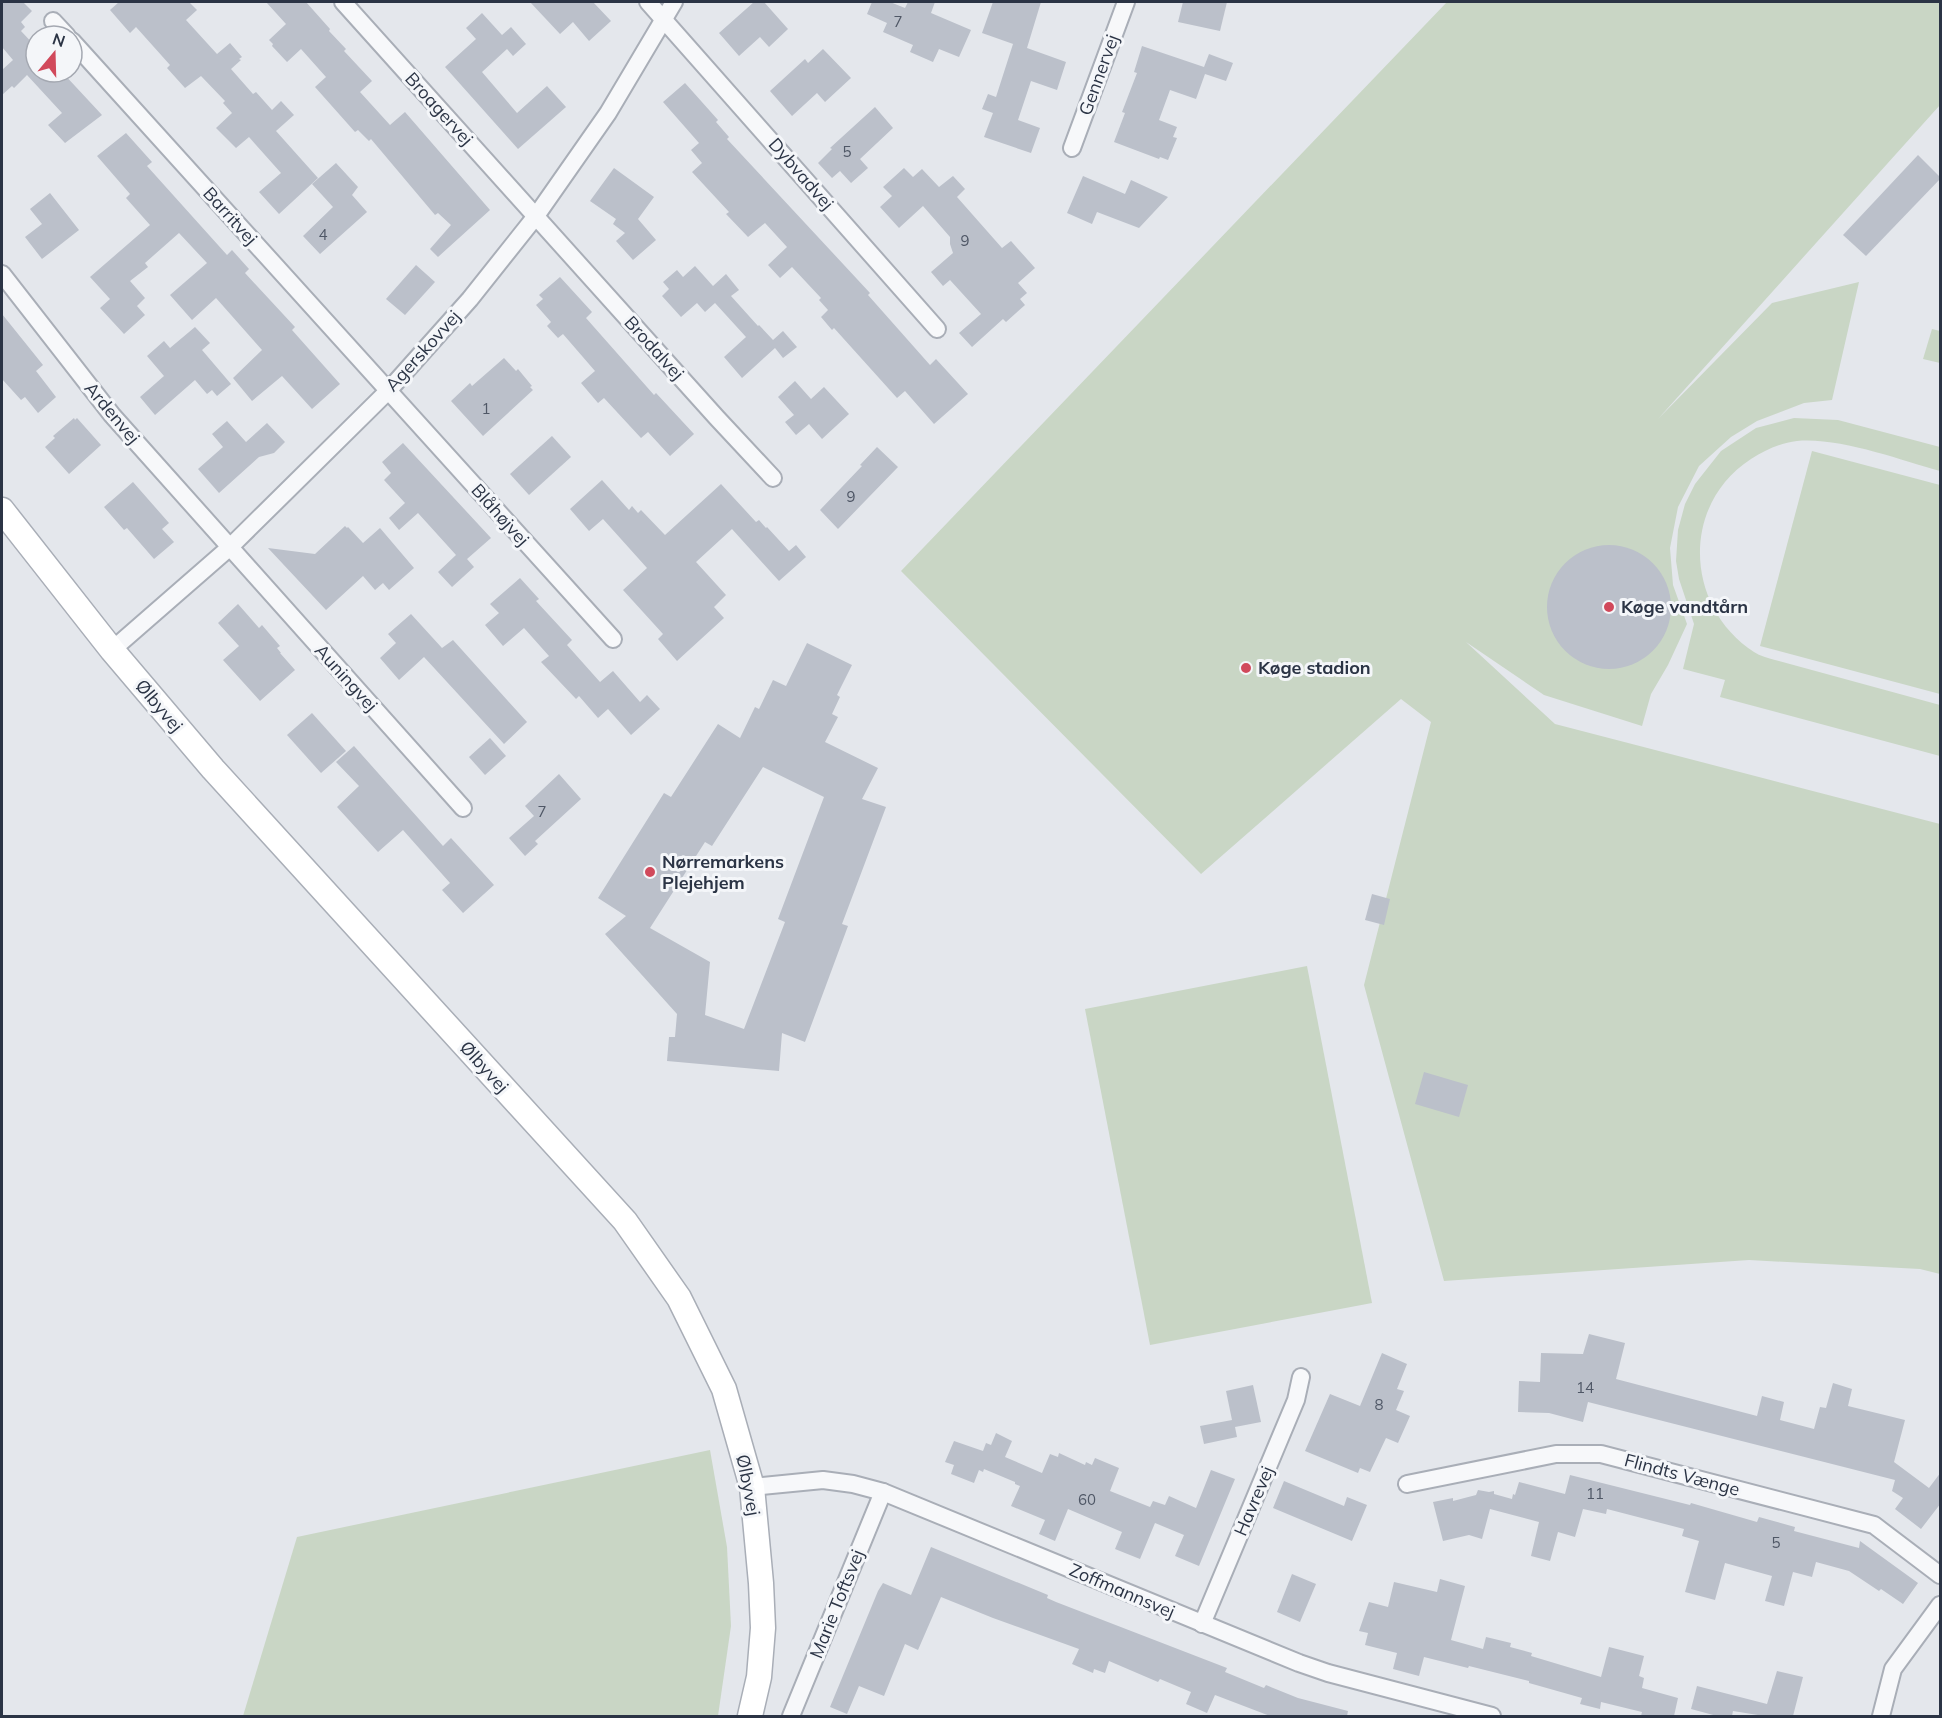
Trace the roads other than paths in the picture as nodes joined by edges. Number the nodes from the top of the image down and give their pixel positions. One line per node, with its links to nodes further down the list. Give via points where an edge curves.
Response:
1 (343, 2): 10 (street, Broagervej)
2 (648, 2): 5 (street, Dybvadvej)
3 (674, 2): 5 (street, Agerskovvej)
4 (1126, 2): 9 (street, Gennervej)
5 (664, 19): 10 (street, Agerskovvej, via 608,113); 12 (street, Dybvadvej)
6 (53, 21): 7 (street)
7 (56, 24)
8 (84, 54): 13 (street, Barritvej)
9 (1072, 148)
10 (536, 216): 13 (street, Agerskovvej, via 470,299); 14 (street, Brodalvej)
11 (2, 274): 16 (street, Ardenvej, via 112,415)
12 (937, 329)
13 (388, 391): 16 (street, Agerskovvej); 17 (street, Blåhøjvej)
14 (773, 478)
15 (2, 510): 18 (street, Ølbyvej)
16 (229, 548): 18 (street, Agerskovvej); 19 (street, Auningvej)
17 (613, 639)
18 (112, 650): 22 (street, Ølbyvej, via 213,769 625,1221 679,1298 724,1389)
19 (463, 808)
20 (1301, 1377): 26 (street, Havrevej, via 1296,1400)
21 (1407, 1484): 24 (street, Flindts Vænge, via 1556,1454 1601,1454 1874,1525)
22 (752, 1487): 23 (street, Zoffmannsvej, via 823,1480); 27 (street, Ølbyvej, via 763,1628 759,1677)
23 (883, 1492): 26 (street, Zoffmannsvej); 28 (street, Marie Toftsvej)
24 (1941, 1575)
25 (1941, 1605): 30 (street, via 1893,1669)
26 (1202, 1624): 29 (street, Zoffmannsvej, via 1328,1673)
27 (750, 1716)
28 (791, 1716)
29 (1492, 1716)
30 (1881, 1716)

